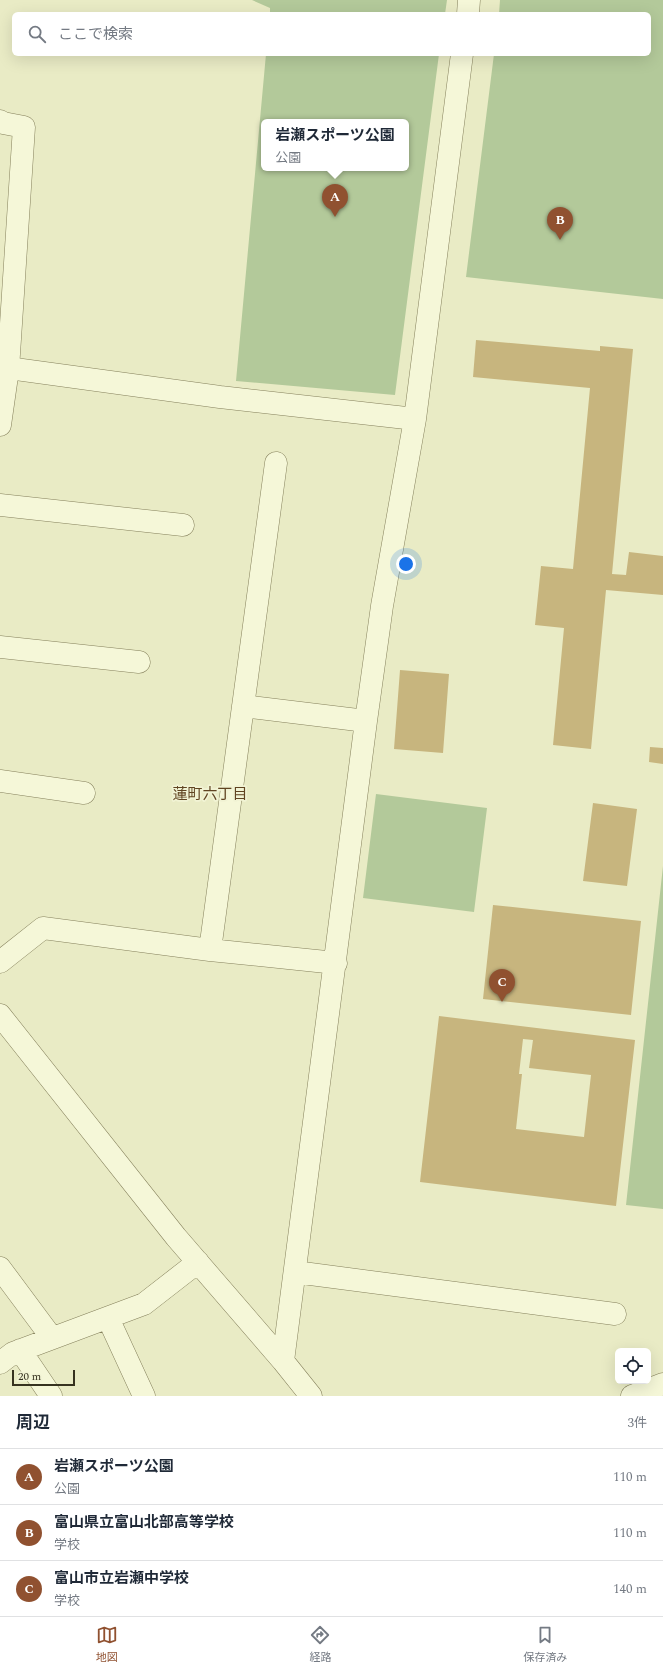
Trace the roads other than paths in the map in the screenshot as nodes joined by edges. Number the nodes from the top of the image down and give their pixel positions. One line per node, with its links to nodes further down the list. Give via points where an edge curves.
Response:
1 (469, 0): 2 (street)
2 (468, 12)
3 (462, 56): 6 (street)
4 (0, 121): 5 (street, via 24,127)
5 (4, 368): 6 (street, via 220,397); 7 (street)
6 (415, 419): 14 (street, via 382,606)
7 (0, 425)
8 (276, 463): 13 (street)
9 (0, 505): 10 (street)
10 (183, 525)
11 (0, 647): 12 (street)
12 (139, 662)
13 (243, 706): 14 (street); 17 (street)
14 (366, 721): 19 (street)
15 (0, 781): 16 (street)
16 (84, 793)
17 (210, 950): 18 (street, via 43,928); 19 (street)
18 (0, 962)
19 (336, 963): 23 (street)
20 (0, 1015): 21 (street)
21 (198, 1262): 25 (street, via 144,1304); 28 (street)
22 (0, 1268): 26 (street)
23 (295, 1272): 24 (street); 28 (street)
24 (615, 1314)
25 (108, 1318): 26 (street); 32 (street)
26 (52, 1338): 27 (street)
27 (20, 1350): 29 (street); 31 (street)
28 (283, 1361): 33 (street)
29 (0, 1363)
30 (663, 1384): 34 (street)
31 (52, 1396)
32 (144, 1396)
33 (311, 1396)
34 (632, 1396)

